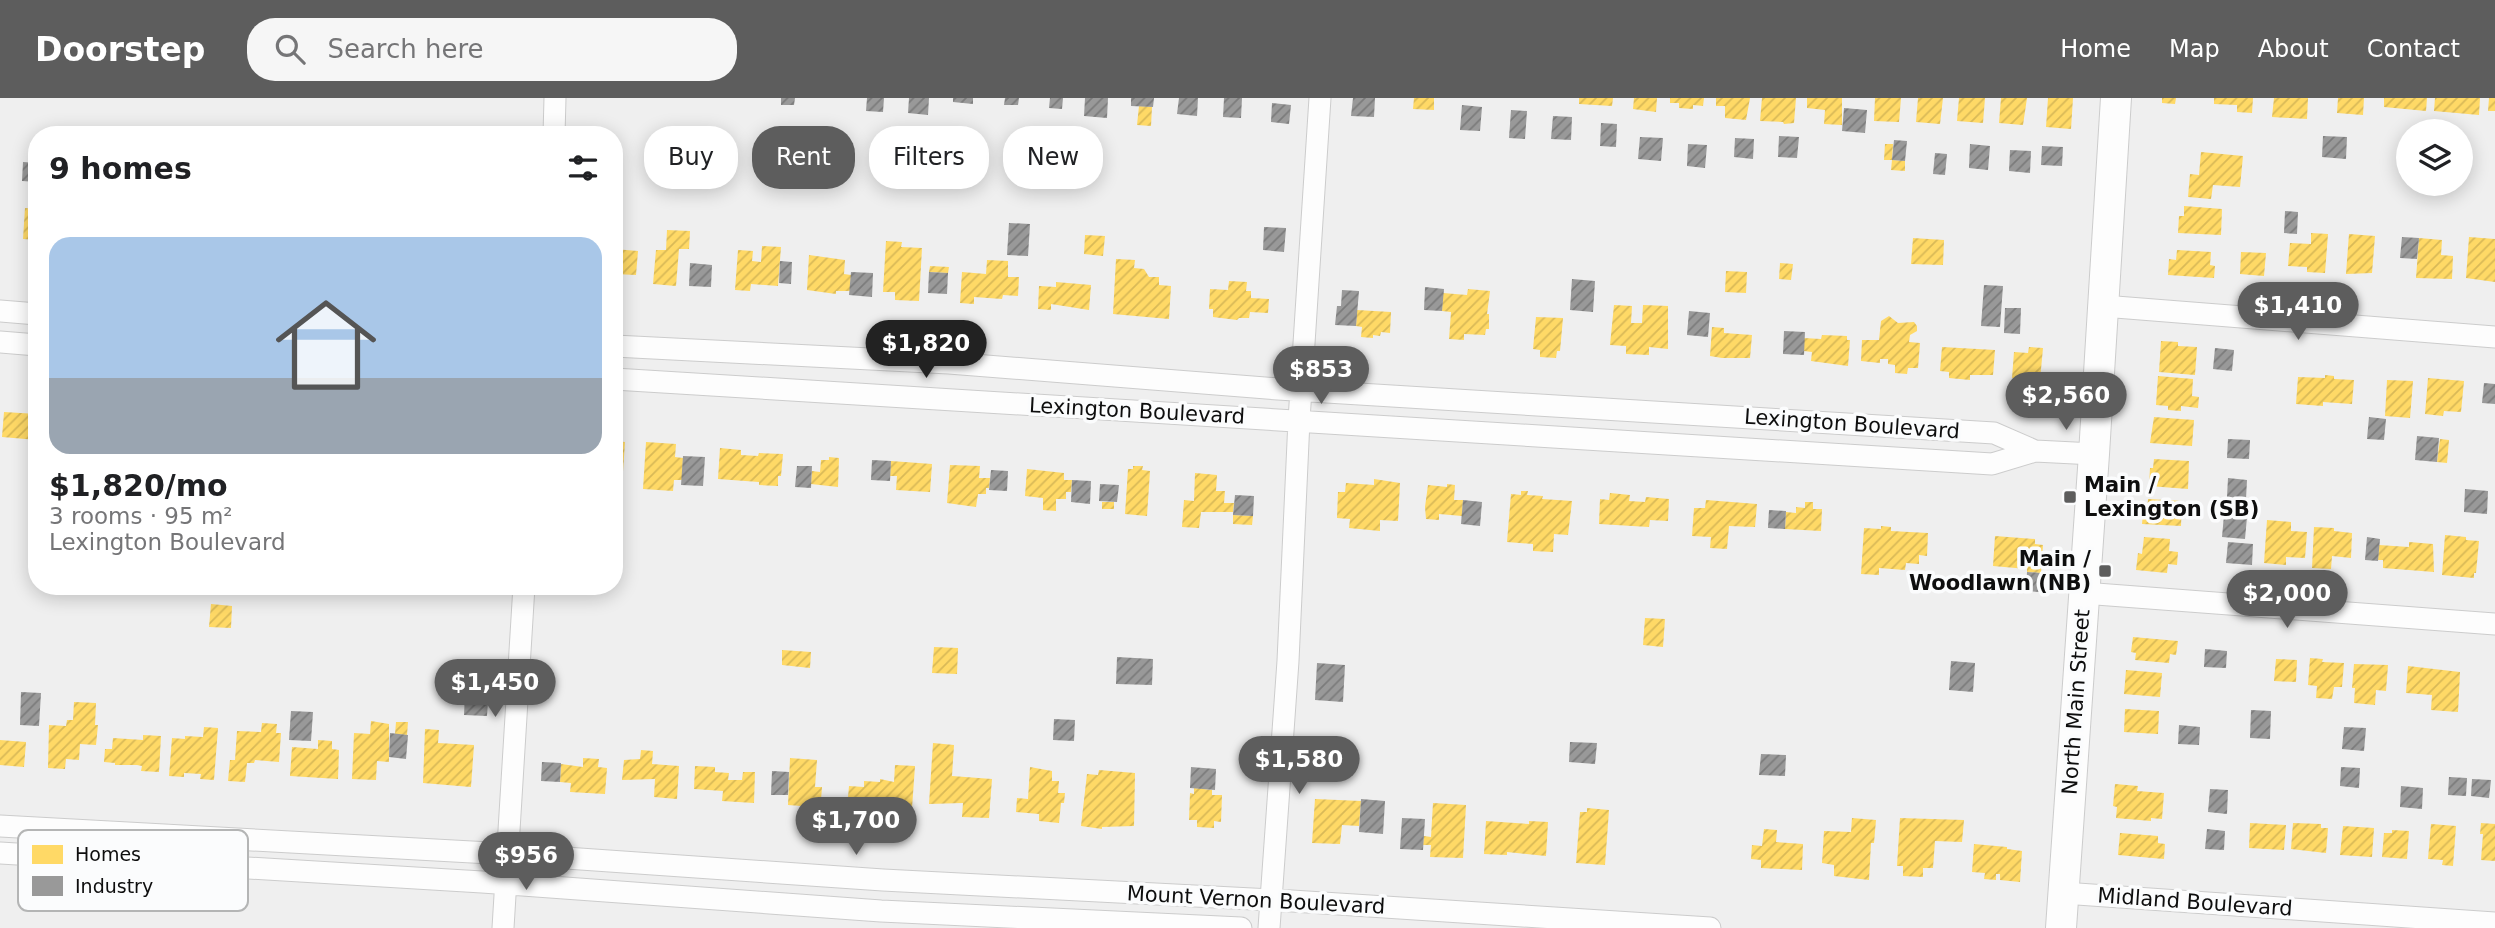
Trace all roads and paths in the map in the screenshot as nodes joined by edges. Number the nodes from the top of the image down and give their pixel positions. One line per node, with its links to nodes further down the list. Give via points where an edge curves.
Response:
1 (555, 98): 4 (street)
2 (1321, 98): 14 (street)
3 (2116, 98): 5 (main road, North Main Street)
4 (554, 126)
5 (2104, 306): 8 (street); 20 (main road, North Main Street)
6 (0, 312): 7 (street)
7 (28, 314)
8 (2495, 337)
9 (0, 342): 10 (street)
10 (28, 344)
11 (623, 346): 12 (street, Lexington Boulevard)
12 (949, 363): 14 (street, Lexington Boulevard); 15 (street)
13 (623, 380): 15 (street, Lexington Boulevard)
14 (1301, 390): 16 (street, Lexington Boulevard); 17 (street)
15 (946, 400): 17 (street, Lexington Boulevard)
16 (1666, 412): 18 (street); 19 (street, Lexington Boulevard, via 1994,433)
17 (1299, 420): 18 (street, Lexington Boulevard); 34 (street)
18 (1664, 442): 19 (street, Lexington Boulevard, via 1992,464)
19 (2035, 451): 20 (street, Lexington Boulevard)
20 (2094, 454): 21 (main road, North Main Street)
21 (2084, 593): 23 (street); 33 (main road, North Main Street)
22 (523, 595): 29 (street)
23 (2495, 624)
24 (0, 826): 25 (street, Mount Vernon Boulevard)
25 (73, 830)
26 (248, 840): 29 (street, Mount Vernon Boulevard)
27 (0, 853): 28 (street, Mount Vernon Boulevard)
28 (18, 854)
29 (508, 854): 31 (street, Mount Vernon Boulevard); 32 (street)
30 (248, 868): 32 (street, Mount Vernon Boulevard)
31 (883, 880): 34 (street, Mount Vernon Boulevard); 35 (street)
32 (506, 884): 35 (street, Mount Vernon Boulevard); 38 (street)
33 (2063, 893): 36 (street, Midland Boulevard); 42 (main road, North Main Street)
34 (1271, 900): 37 (street, Mount Vernon Boulevard); 40 (street)
35 (881, 912): 39 (street, Mount Vernon Boulevard)
36 (2495, 923)
37 (1628, 926): 41 (street, Mount Vernon Boulevard)
38 (503, 928)
39 (1241, 928)
40 (1269, 928)
41 (1710, 928)
42 (2062, 928)

